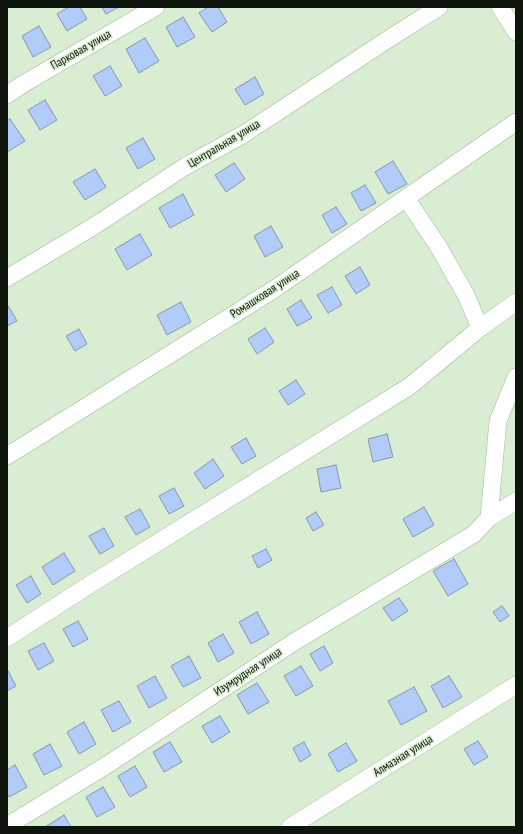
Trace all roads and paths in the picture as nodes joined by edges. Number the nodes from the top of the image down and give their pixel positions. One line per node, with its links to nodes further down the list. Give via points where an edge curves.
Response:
1 (156, 7): 5 (street, Парковая улица)
2 (439, 7): 8 (street, Центральная улица, via 244,134 186,166 91,228)
3 (500, 7): 4 (street)
4 (516, 32)
5 (7, 94)
6 (516, 122): 7 (street, Ромашковая улица)
7 (406, 198): 10 (street, via 466,295); 12 (street, Ромашковая улица, via 273,290)
8 (7, 278)
9 (516, 302): 10 (street)
10 (480, 328): 15 (street, via 410,386)
11 (516, 377): 14 (street, via 498,421)
12 (7, 456)
13 (516, 501): 14 (street, Изумрудная улица)
14 (489, 518): 17 (street, Изумрудная улица, via 474,534 294,642 110,763)
15 (7, 638)
16 (516, 685): 18 (street, Алмазная улица)
17 (7, 826)
18 (290, 827)

